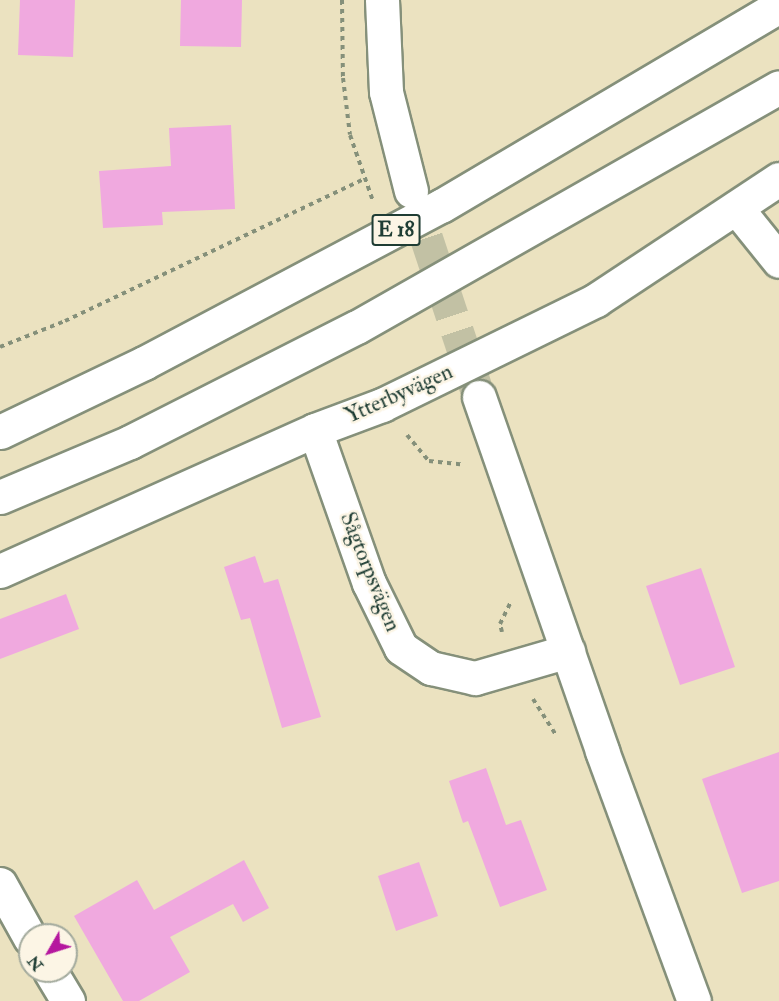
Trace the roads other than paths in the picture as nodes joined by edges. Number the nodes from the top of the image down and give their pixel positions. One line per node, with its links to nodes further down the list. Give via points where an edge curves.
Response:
1 (382, 0): 5 (main road, via 386,92)
2 (779, 6): 10 (main road, E 18, via 441,206 144,363)
3 (779, 87): 11 (main road, via 357,327 130,442)
4 (779, 179): 6 (main road, Ytterbyvägen)
5 (411, 191)
6 (738, 210): 7 (main road); 9 (main road, Ytterbyvägen, via 596,300 382,405)
7 (779, 261)
8 (479, 397): 13 (main road)
9 (315, 430): 12 (main road, Ytterbyvägen); 13 (main road, Sågtorpsvägen, via 369,583 401,648 431,668 475,678)
10 (0, 432)
11 (0, 497)
12 (0, 571)
13 (568, 651): 18 (main road)
14 (0, 884): 15 (main road)
15 (22, 923)
16 (57, 983): 17 (main road)
17 (68, 1001)
18 (694, 1001)

